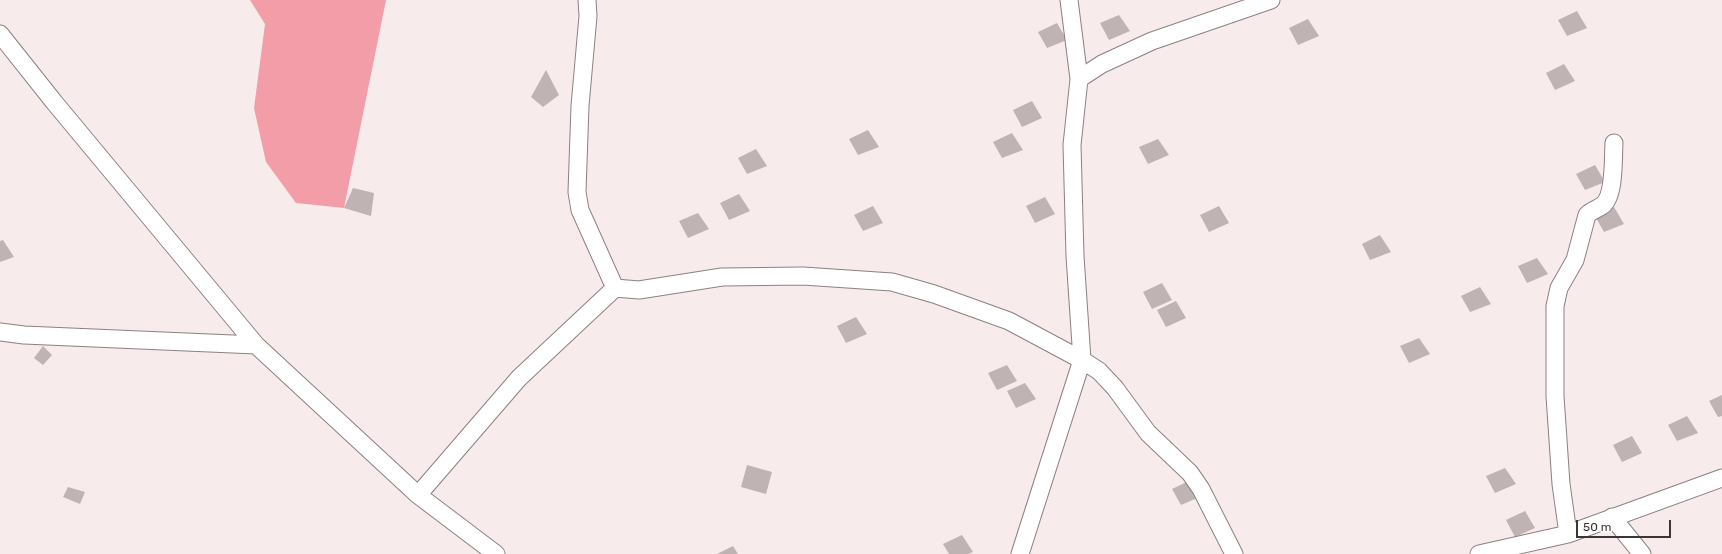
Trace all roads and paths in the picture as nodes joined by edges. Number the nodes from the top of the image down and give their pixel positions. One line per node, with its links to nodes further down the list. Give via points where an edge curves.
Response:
1 (587, 0): 7 (street, via 577,192 580,210)
2 (1069, 0): 5 (street)
3 (1271, 0): 5 (street, via 1152,41 1102,64)
4 (0, 34): 9 (street)
5 (1079, 79): 10 (street, via 1072,145 1075,256)
6 (1614, 143): 14 (street, via 1608,199 1587,215 1575,260 1559,288 1555,306 1555,396 1561,484)
7 (615, 288): 10 (street, via 639,290 730,277 803,276 892,282 1009,321); 12 (street, via 519,378)
8 (0, 332): 9 (street)
9 (256, 345): 12 (street)
10 (1082, 360): 16 (street); 17 (street, via 1099,371 1115,388 1148,433 1190,473 1201,489)
11 (1722, 478): 13 (street)
12 (418, 495): 15 (street)
13 (1612, 517): 14 (street); 19 (street)
14 (1568, 534): 18 (street)
15 (496, 554)
16 (1020, 554)
17 (1234, 554)
18 (1479, 554)
19 (1642, 554)

